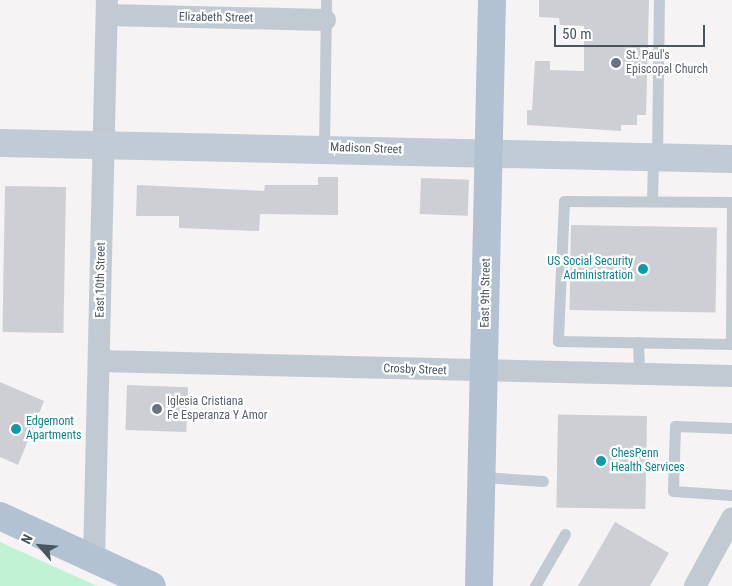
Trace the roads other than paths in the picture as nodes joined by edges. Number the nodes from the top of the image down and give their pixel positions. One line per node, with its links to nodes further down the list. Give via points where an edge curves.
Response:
1 (492, 0): 8 (main road, East 9th Street)
2 (659, 0): 9 (lane)
3 (107, 8): 4 (street, Elizabeth Street); 6 (street, East 10th Street)
4 (326, 10): 7 (lane)
5 (0, 143): 6 (street, Madison Street)
6 (103, 145): 7 (street, Madison Street); 14 (street, East 10th Street)
7 (324, 148): 8 (street, Madison Street)
8 (489, 154): 9 (street, Madison Street); 15 (main road, East 9th Street)
9 (655, 157): 10 (street, Madison Street); 11 (lane)
10 (732, 159)
11 (652, 201): 12 (lane); 13 (lane, via 564,201 558,341)
12 (732, 203): 13 (lane, via 731,344)
13 (638, 342): 16 (lane)
14 (99, 361): 15 (street, Crosby Street); 25 (street, East 10th Street)
15 (484, 372): 16 (street, Crosby Street); 19 (main road, East 9th Street)
16 (639, 374): 17 (street, Crosby Street)
17 (732, 376)
18 (732, 428): 21 (lane, via 675,426 673,491)
19 (482, 477): 20 (lane); 27 (main road, East 9th Street)
20 (543, 481)
21 (732, 495)
22 (0, 516): 25 (main road)
23 (732, 518): 29 (street)
24 (565, 534): 28 (lane)
25 (94, 559): 26 (main road)
26 (152, 586)
27 (479, 586)
28 (535, 586)
29 (694, 586)

